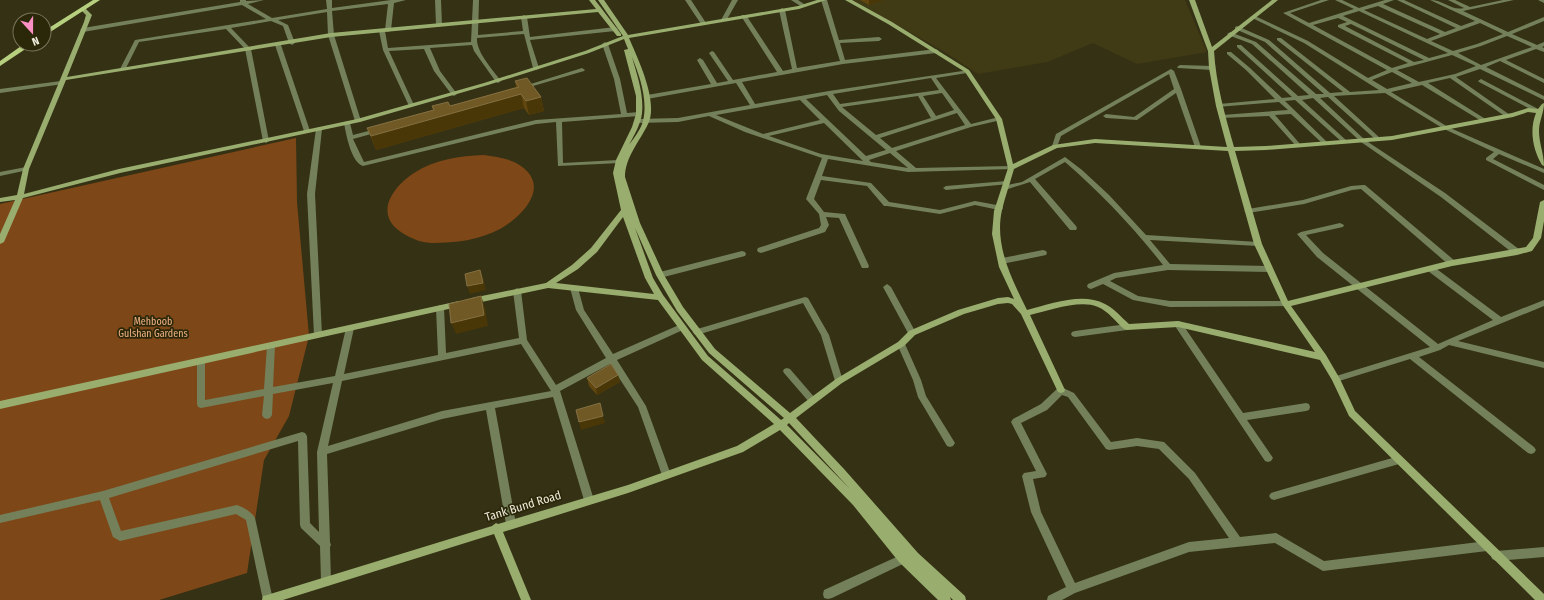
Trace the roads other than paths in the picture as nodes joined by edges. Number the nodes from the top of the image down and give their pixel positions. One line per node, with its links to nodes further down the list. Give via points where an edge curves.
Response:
1 (90, 0): 48 (main road)
2 (97, 0): 31 (main road)
3 (261, 0): 25 (street)
4 (329, 0): 32 (street)
5 (403, 0): 26 (street)
6 (438, 0): 49 (street)
7 (476, 0): 45 (street)
8 (592, 0): 33 (street)
9 (601, 0): 63 (street)
10 (688, 0): 47 (street)
11 (735, 0): 43 (street)
12 (794, 0): 29 (street)
13 (824, 0): 29 (street); 70 (street)
14 (848, 0): 81 (street, via 890,22)
15 (1192, 0): 82 (street)
16 (1275, 0): 40 (street)
17 (1326, 0): 50 (street, via 1286,13)
18 (1338, 0): 35 (street)
19 (1391, 0): 28 (street)
20 (1400, 0): 53 (street)
21 (1433, 0): 36 (street)
22 (1451, 0): 30 (street)
23 (1511, 0): 30 (street)
24 (1541, 0): 27 (street)
25 (243, 1): 41 (street); 56 (street)
26 (391, 2): 32 (street); 57 (street)
27 (1544, 2)
28 (1379, 4): 35 (street); 61 (street)
29 (804, 6): 34 (street)
30 (1469, 8): 36 (street)
31 (83, 9): 54 (main road); 56 (street, via 89,15)
32 (329, 10): 41 (street); 62 (street)
33 (599, 10): 39 (street); 55 (street)
34 (782, 10): 37 (street); 102 (street)
35 (1358, 10): 38 (street); 68 (street)
36 (1456, 11): 44 (street)
37 (744, 16): 43 (street); 103 (street)
38 (1339, 16): 46 (street); 50 (street)
39 (524, 17): 45 (street); 58 (street)
40 (1253, 17): 52 (street); 107 (street, via 1306,42)
41 (270, 19): 51 (street); 69 (street, via 285,25)
42 (1544, 19): 59 (street)
43 (724, 20): 47 (street)
44 (1480, 21): 53 (street); 59 (street)
45 (476, 22): 49 (street); 67 (street)
46 (1351, 22): 89 (street); 93 (street, via 1340,26)
47 (703, 23): 63 (street)
48 (52, 24)
49 (439, 25): 57 (street)
50 (1308, 25): 101 (street)
51 (227, 27): 77 (street); 98 (street, via 136,41)
52 (1237, 28): 60 (street); 123 (street, via 1266,41)
53 (1461, 28): 61 (street)
54 (52, 29)
55 (615, 29): 63 (street); 64 (street)
56 (83, 30): 108 (street)
57 (385, 31): 62 (street); 79 (street)
58 (526, 32): 64 (street); 67 (street)
59 (1507, 33): 75 (street); 84 (street, via 1479,45)
60 (1230, 34): 82 (street); 124 (street, via 1254,44)
61 (1444, 34): 68 (street)
62 (331, 35): 69 (street); 147 (street)
63 (624, 37): 71 (street); 125 (street, via 640,70); 144 (street, via 639,96)
64 (527, 39): 96 (street)
65 (879, 39): 70 (street)
66 (1279, 39): 122 (street)
67 (474, 40): 76 (street); 106 (street, via 477,51)
68 (1426, 40): 84 (street)
69 (292, 42): 73 (street)
70 (836, 42): 91 (street)
71 (605, 44): 96 (street); 139 (street, via 617,79)
72 (1544, 44): 75 (street)
73 (278, 45): 77 (street); 156 (street)
74 (1239, 46): 127 (street)
75 (1536, 46): 80 (street); 90 (street)
76 (427, 48): 79 (street); 120 (street, via 437,72)
77 (248, 49): 98 (street); 161 (street)
78 (12, 50): 87 (main road)
79 (386, 50): 130 (street)
80 (1544, 50)
81 (936, 51): 91 (street); 100 (street)
82 (1211, 51): 97 (street)
83 (17, 52): 92 (main road)
84 (1452, 52): 89 (street); 94 (street)
85 (712, 53): 109 (street)
86 (1229, 53): 129 (street)
87 (0, 57)
88 (700, 60): 113 (street)
89 (1429, 60): 93 (street)
90 (1500, 60): 94 (street); 111 (street)
91 (843, 62): 102 (street)
92 (0, 64)
93 (1414, 64): 101 (street)
94 (1480, 66): 104 (street); 128 (street)
95 (1180, 67): 97 (street)
96 (536, 68): 106 (street)
97 (1212, 68): 133 (street)
98 (123, 69): 108 (street)
99 (582, 70): 115 (street)
100 (967, 70): 105 (street); 146 (street)
101 (1392, 70): 107 (street); 112 (street)
102 (795, 71): 103 (street)
103 (782, 73): 109 (street)
104 (1450, 76): 112 (street); 143 (street)
105 (933, 77): 116 (street); 119 (street)
106 (498, 80): 120 (street)
107 (1367, 80): 118 (street)
108 (62, 81): 117 (street); 176 (street)
109 (735, 81): 113 (street); 134 (street)
110 (1480, 81): 136 (street)
111 (1544, 81)
112 (1420, 83): 118 (street); 150 (street)
113 (715, 85): 125 (street)
114 (1178, 89): 141 (street, via 1135,119); 166 (street, via 1171,71 1058,135); 167 (street)
115 (514, 90)
116 (943, 90): 121 (street); 135 (street)
117 (0, 91)
118 (1386, 91): 122 (street); 154 (street)
119 (829, 92): 126 (street); 132 (street)
120 (454, 94): 130 (street)
121 (919, 94): 132 (street); 145 (street)
122 (1349, 94): 123 (street)
123 (1329, 95): 124 (street); 160 (street)
124 (1314, 96): 127 (street); 162 (street)
125 (647, 97): 144 (street, via 648,106)
126 (800, 98): 134 (street); 149 (street)
127 (1297, 98): 129 (street); 163 (street)
128 (1544, 98)
129 (1279, 99): 133 (street); 137 (street)
130 (411, 105): 147 (street)
131 (1544, 105): 136 (street)
132 (838, 106): 159 (street)
133 (1219, 106): 142 (street)
134 (754, 107): 140 (street)
135 (958, 111): 145 (street); 152 (street)
136 (1538, 111): 143 (street, via 1528,110); 174 (street, via 1535,128)
137 (1292, 112): 138 (street); 164 (street)
138 (1270, 113): 142 (street); 165 (street)
139 (624, 115): 144 (street); 148 (street)
140 (711, 115): 144 (street, via 678,120); 157 (street)
141 (1106, 116)
142 (1222, 116): 168 (street)
143 (1508, 116): 150 (street)
144 (640, 119): 172 (street); 207 (street, via 622,169 622,177 636,223)
145 (935, 119): 159 (street)
146 (999, 119): 152 (street); 175 (street)
147 (358, 120): 151 (street)
148 (559, 121): 158 (street, via 536,122 363,164); 172 (street, via 560,164)
149 (824, 121): 157 (street); 173 (street)
150 (1485, 121): 154 (street)
151 (348, 123): 155 (street); 158 (street)
152 (969, 126): 169 (street)
153 (386, 128): 158 (street)
154 (1446, 128): 160 (street); 170 (street)
155 (319, 129): 156 (street); 228 (street, via 311,194)
156 (307, 132): 161 (street)
157 (762, 136): 171 (street)
158 (350, 138)
159 (875, 138): 169 (street)
160 (1378, 139): 162 (street)
161 (266, 141): 185 (street, via 119,171)
162 (1363, 141): 163 (street); 198 (street, via 1443,195)
163 (1345, 142): 164 (street)
164 (1325, 143): 165 (street)
165 (1298, 145): 168 (street)
166 (1056, 146): 167 (street, via 1095,140); 175 (street)
167 (1198, 147): 168 (street)
168 (1230, 149): 190 (street)
169 (890, 150): 173 (street); 177 (street)
170 (1499, 151): 178 (street); 184 (street, via 1488,159)
171 (826, 157): 173 (street); 180 (street)
172 (618, 162): 189 (street, via 616,173)
173 (867, 162): 177 (street)
174 (1544, 164)
175 (1011, 168): 177 (street); 182 (street)
176 (26, 169): 179 (street); 185 (street)
177 (915, 170)
178 (1544, 171)
179 (0, 174)
180 (818, 178): 188 (street, via 869,184 887,204 940,212 975,203); 191 (street, via 810,199)
181 (1031, 179): 182 (street); 193 (street); 194 (street, via 1065,159 1105,195)
182 (1006, 186): 183 (street); 188 (street)
183 (946, 188)
184 (1544, 188)
185 (20, 197): 186 (street); 195 (street)
186 (0, 200)
187 (1544, 203): 198 (street, via 1537,238 1529,249)
188 (999, 208): 201 (street, via 996,234)
189 (625, 210): 209 (street, via 594,250 575,267); 215 (street, via 649,278)
190 (1248, 211): 196 (street); 202 (street, via 1304,202 1363,187)
191 (822, 214): 197 (street, via 825,225 822,230); 203 (street, via 842,216)
192 (1340, 225): 212 (street, via 1301,234 1320,256)
193 (1073, 228)
194 (1145, 237): 196 (street); 204 (street)
195 (0, 242)
196 (1258, 244): 206 (street)
197 (761, 250)
198 (1517, 252): 202 (street)
199 (1043, 253): 201 (street)
200 (742, 254): 207 (street)
201 (1002, 261): 219 (street)
202 (1452, 263): 205 (street)
203 (865, 266)
204 (1168, 267): 206 (street); 208 (street)
205 (1431, 268): 212 (street); 220 (street)
206 (1269, 270): 217 (street)
207 (660, 275): 225 (street)
208 (1103, 280): 210 (street); 217 (street, via 1136,298 1170,304)
209 (548, 285): 213 (street); 214 (street)
210 (1091, 286)
211 (887, 287): 226 (street)
212 (1360, 287): 217 (street); 233 (street)
213 (574, 288): 215 (street); 237 (street, via 580,310)
214 (517, 291): 218 (street); 229 (street)
215 (660, 297): 222 (street)
216 (1544, 303): 220 (street)
217 (1286, 304): 235 (street)
218 (440, 308): 224 (street); 234 (street)
219 (1025, 313): 223 (street, via 1073,304 1094,303 1102,306); 226 (street, via 1015,302 998,301 961,312); 244 (street)
220 (1500, 321): 230 (street)
221 (1178, 324): 223 (street); 235 (street); 252 (street)
222 (682, 327): 237 (street); 254 (street, via 705,358)
223 (1127, 327): 227 (street)
224 (350, 328): 228 (street); 241 (street)
225 (697, 332): 243 (street, via 805,300 825,335); 253 (street, via 712,351)
226 (912, 333): 231 (street, Tank Bund Road)
227 (1075, 334)
228 (318, 336): 232 (street)
229 (523, 340): 234 (street); 246 (street)
230 (1448, 342): 233 (street); 239 (street)
231 (902, 344): 243 (street, Tank Bund Road); 255 (street, via 922,397)
232 (272, 346): 238 (street); 245 (street)
233 (1437, 348): 236 (street)
234 (442, 357): 241 (street)
235 (1323, 357): 242 (street)
236 (1413, 357): 242 (street); 256 (street)
237 (611, 359): 246 (street); 260 (street, via 642,406)
238 (201, 361): 245 (street, via 200,404); 248 (street)
239 (1544, 365)
240 (787, 371): 247 (street)
241 (337, 379): 245 (street); 257 (street)
242 (1336, 379): 259 (street, via 1352,413)
243 (839, 381): 247 (street, Tank Bund Road)
244 (1061, 390): 267 (street, via 1071,395 1109,446 1137,442 1161,445 1192,476); 274 (street, via 1044,408 1016,422 1042,474 1027,476 1036,512)
245 (268, 392): 251 (street)
246 (556, 392): 249 (street); 263 (street)
247 (812, 400): 253 (street, Tank Bund Road)
248 (0, 405)
249 (490, 406): 257 (street, via 442,415); 265 (street)
250 (1306, 407): 252 (street)
251 (267, 415)
252 (1241, 417): 258 (street)
253 (790, 418): 254 (street, Tank Bund Road); 279 (street, via 914,556)
254 (781, 425): 260 (street, Tank Bund Road, via 740,449); 272 (street, via 856,502)
255 (950, 444)
256 (1531, 450)
257 (322, 452): 268 (street)
258 (1268, 458)
259 (1399, 460): 262 (street); 269 (street)
260 (666, 475): 263 (street, Tank Bund Road)
261 (104, 495): 264 (street); 268 (street, via 302,436 305,525); 276 (street, via 117,534 120,536 240,510 250,518)
262 (1274, 496)
263 (589, 500): 265 (street, Tank Bund Road)
264 (0, 519)
265 (511, 524): 266 (street, Tank Bund Road)
266 (496, 528): 273 (street, Tank Bund Road); 277 (street)
267 (1237, 542): 269 (street, via 1276,538 1323,566); 274 (street, via 1189,547)
268 (326, 545): 273 (street)
269 (1487, 546): 271 (street)
270 (1544, 552): 271 (street)
271 (1496, 556): 281 (street)
272 (903, 559): 275 (street); 278 (street)
273 (326, 580): 276 (street, Tank Bund Road)
274 (1072, 589): 280 (street)
275 (828, 594)
276 (268, 600)
277 (526, 600)
278 (946, 600)
279 (961, 600)
280 (1052, 600)
281 (1543, 600)

